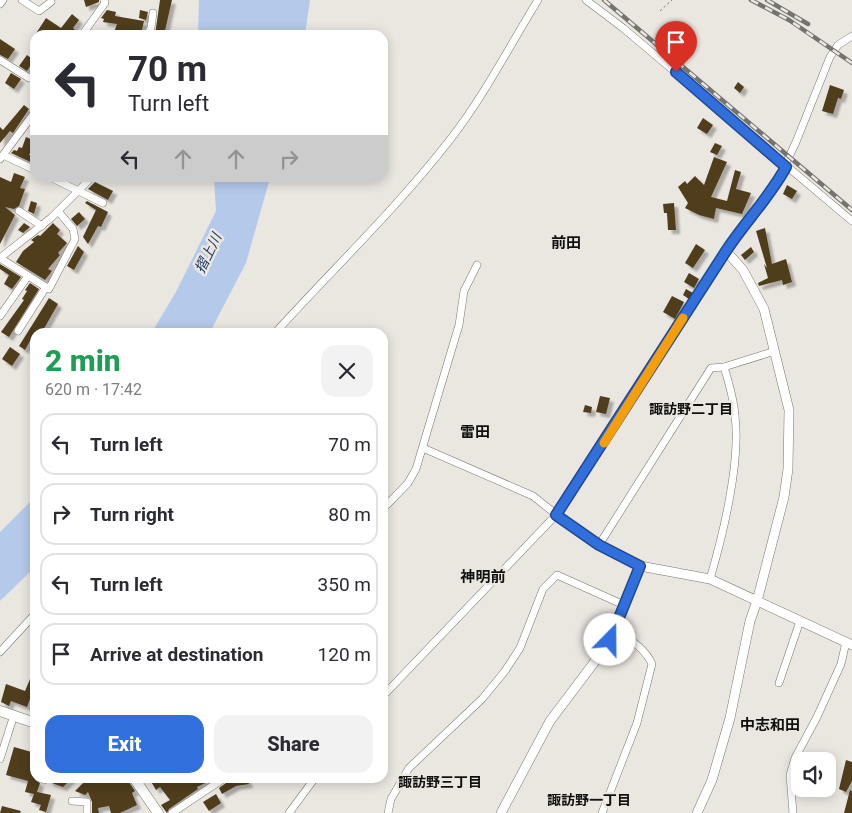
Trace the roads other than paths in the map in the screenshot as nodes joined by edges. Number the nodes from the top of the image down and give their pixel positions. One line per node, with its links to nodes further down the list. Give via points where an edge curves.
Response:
1 (3, 0): 7 (street)
2 (22, 0): 6 (street, via 39,11)
3 (104, 0): 9 (street)
4 (538, 0): 32 (street, via 449,142 356,249)
5 (586, 0): 16 (street)
6 (51, 2)
7 (0, 4)
8 (153, 12): 10 (street)
9 (86, 30)
10 (150, 30)
11 (850, 39): 16 (street, via 838,45 830,57)
12 (0, 60): 13 (street)
13 (30, 78)
14 (30, 119): 15 (street)
15 (2, 157): 17 (street)
16 (786, 167): 24 (street); 26 (street, via 762,206)
17 (30, 168)
18 (61, 182): 20 (street)
19 (87, 182): 20 (street)
20 (80, 190): 21 (street); 23 (street)
21 (103, 203)
22 (19, 211): 25 (street)
23 (58, 211): 25 (street); 30 (street, via 73,229 75,239 49,289)
24 (852, 221)
25 (42, 226): 27 (street)
26 (726, 251): 34 (street, via 743,270 764,309); 38 (street)
27 (0, 258): 29 (street)
28 (477, 265): 36 (street, via 464,291 459,325)
29 (28, 276): 30 (street); 31 (street)
30 (46, 287): 33 (street)
31 (0, 316)
32 (280, 328)
33 (18, 330)
34 (775, 351): 35 (street); 42 (street, via 789,410 788,469)
35 (724, 367): 39 (street, via 710,368); 41 (street, via 736,416 736,446 720,544)
36 (423, 448): 37 (street, via 408,483); 38 (street, via 533,496)
37 (388, 504)
38 (556, 515): 39 (street); 50 (street)
39 (599, 545): 40 (street)
40 (640, 566): 41 (street); 43 (street)
41 (710, 579): 42 (street)
42 (757, 601): 45 (street); 66 (street, via 730,718 712,780)
43 (624, 605): 46 (street); 63 (street, via 557,575 543,589 520,648 505,671 482,699 410,768 395,791)
44 (30, 619): 48 (street)
45 (800, 621): 47 (street); 49 (street)
46 (615, 629): 64 (street, via 550,721); 65 (street, via 638,645 652,664 637,723)
47 (849, 644): 67 (street, via 795,758 790,775)
48 (0, 652)
49 (779, 683)
50 (388, 691)
51 (0, 711): 52 (main road)
52 (14, 715): 53 (main road); 54 (street)
53 (30, 720)
54 (0, 759)
55 (137, 783): 60 (main road)
56 (217, 783): 61 (street)
57 (311, 783): 62 (street)
58 (72, 801): 59 (street, via 87,802)
59 (87, 813)
60 (158, 813)
61 (172, 813)
62 (289, 813)
63 (388, 813)
64 (501, 813)
65 (602, 813)
66 (697, 813)
67 (793, 813)

